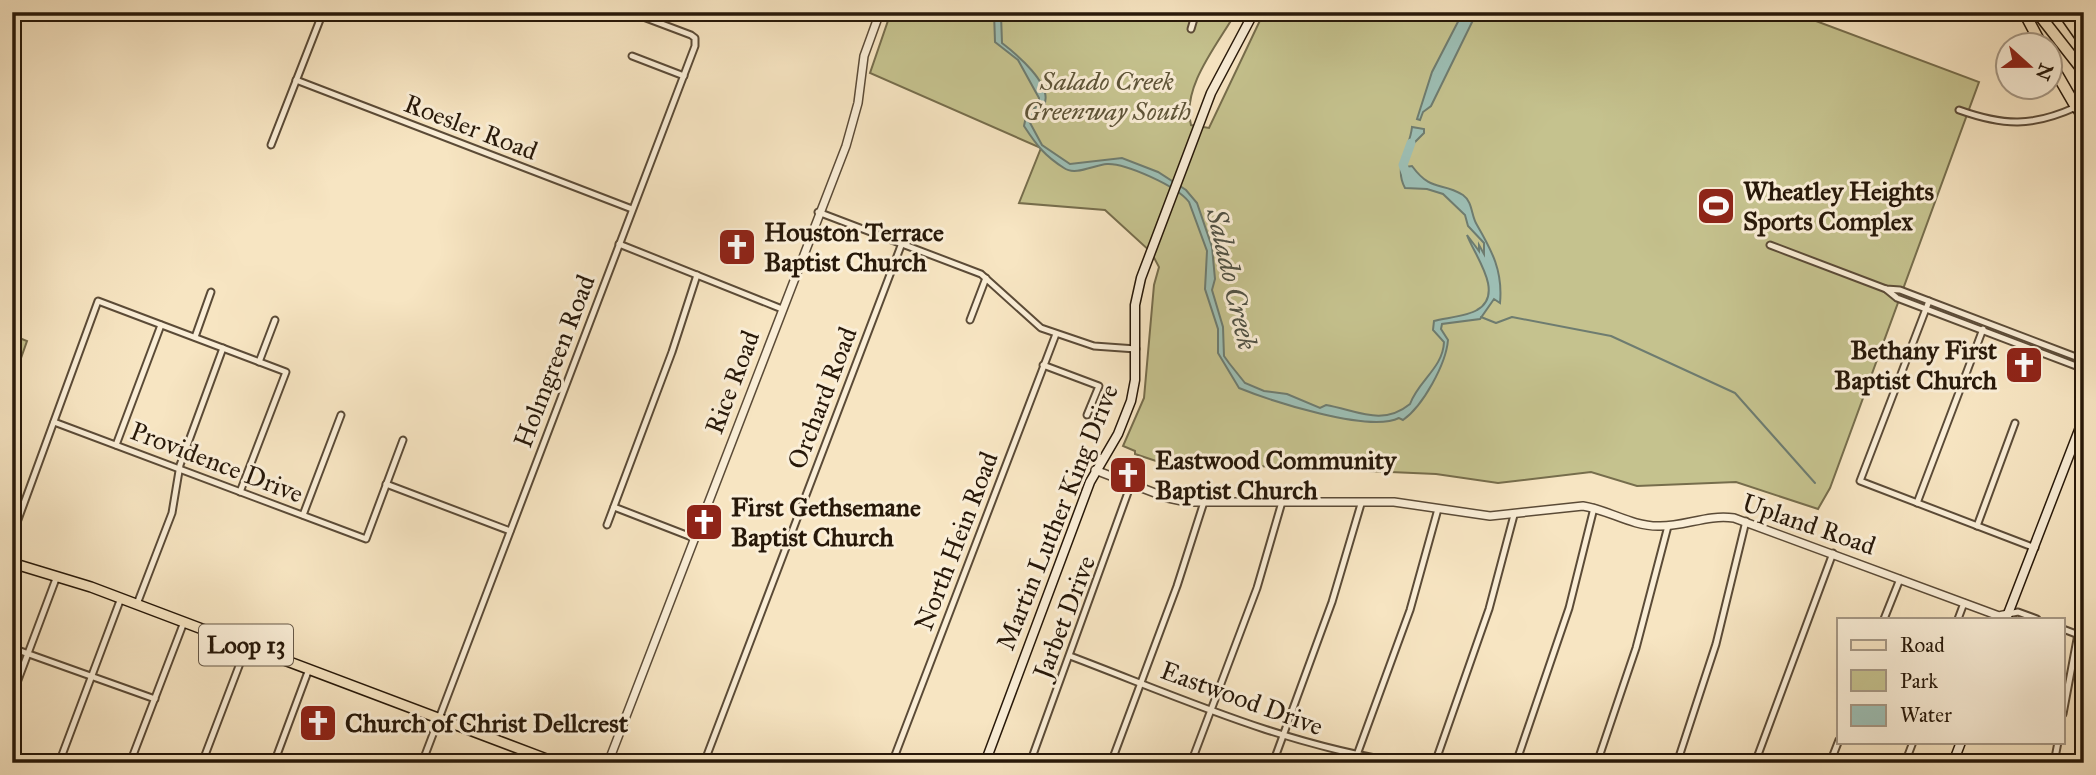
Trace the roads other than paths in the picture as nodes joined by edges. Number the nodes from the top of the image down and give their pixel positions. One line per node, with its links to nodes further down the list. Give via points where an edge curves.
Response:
1 (323, 12): 15 (street)
2 (630, 12): 14 (street, Holmgreen Road, via 695,38)
3 (880, 12): 22 (street, Rice Road, via 864,56 851,131)
4 (1196, 12): 9 (street)
5 (1254, 12): 41 (main road, Martin Luther King Drive, via 1216,80 1147,262 1135,305)
6 (2024, 12): 10 (highway)
7 (2038, 12): 13 (highway)
8 (2063, 12): 11 (highway)
9 (1191, 29)
10 (2035, 32)
11 (2084, 42)
12 (632, 56): 14 (street)
13 (2084, 72)
14 (684, 76): 21 (street, Holmgreen Road)
15 (296, 80): 20 (street); 21 (street, Roesler Road)
16 (2064, 86): 17 (highway)
17 (2076, 107): 18 (street, via 2050,119 2012,124); 19 (main road)
18 (1959, 110)
19 (2084, 122)
20 (271, 145)
21 (632, 209): 24 (street, Holmgreen Road)
22 (818, 212): 23 (street); 31 (street, Rice Road)
23 (902, 243): 27 (street); 115 (street, Orchard Road)
24 (619, 244): 26 (street); 71 (street, Holmgreen Road)
25 (1770, 245): 28 (street)
26 (697, 275): 31 (street); 62 (street)
27 (986, 278): 34 (street); 38 (street, via 1031,321)
28 (1886, 289): 30 (street); 32 (street)
29 (212, 292): 39 (street)
30 (1929, 301): 32 (street); 35 (street)
31 (782, 309): 73 (street, Rice Road)
32 (1926, 309): 37 (street); 61 (street, via 1860,481)
33 (275, 320): 43 (street)
34 (970, 320)
35 (1985, 323): 37 (street); 42 (street)
36 (161, 325): 39 (street); 49 (street, via 98,301); 52 (street)
37 (1982, 330): 45 (street); 61 (street)
38 (1056, 334): 41 (street, via 1094,346); 44 (street, North Hein Road)
39 (195, 337): 40 (street)
40 (223, 348): 43 (street); 53 (street)
41 (1136, 349): 54 (main road, Martin Luther King Drive, via 1131,401 1118,434)
42 (2084, 360)
43 (259, 362): 57 (street, via 286,372)
44 (1043, 365): 47 (street, via 1098,386); 116 (street, North Hein Road)
45 (2084, 369)
46 (341, 415): 65 (street)
47 (1087, 415)
48 (2084, 417): 74 (main road)
49 (54, 422): 52 (street, Providence Drive); 72 (street)
50 (2015, 423): 70 (street)
51 (403, 440): 55 (street)
52 (116, 445): 53 (street, Providence Drive)
53 (179, 469): 57 (street, Providence Drive); 81 (street, via 172,513)
54 (1095, 470): 56 (street, Upland Road); 117 (main road, Martin Luther King Drive)
55 (386, 484): 65 (street, Providence Drive, via 366,539); 71 (street)
56 (1131, 484): 58 (street, Upland Road, via 1168,498); 92 (street, Jarbet Drive)
57 (240, 492): 65 (street, Providence Drive)
58 (1204, 502): 59 (street, Upland Road); 95 (street)
59 (1282, 502): 60 (street, Upland Road); 98 (street, via 1257,587)
60 (1361, 503): 64 (street, Upland Road, via 1408,503); 101 (street, via 1332,602)
61 (1917, 503): 70 (street)
62 (614, 507): 68 (street); 73 (street)
63 (1594, 508): 66 (street, Upland Road, via 1562,507); 69 (street, Upland Road, via 1630,522); 124 (street, via 1569,608)
64 (1438, 509): 66 (street, Upland Road, via 1480,516); 106 (street, via 1410,610)
65 (303, 515)
66 (1514, 515): 123 (street, via 1489,609)
67 (1746, 521): 69 (street, Upland Road, via 1708,516); 75 (street, Upland Road); 126 (street, via 1716,644)
68 (607, 525)
69 (1668, 526): 125 (street, via 1636,648)
70 (1976, 526): 74 (street)
71 (510, 531): 100 (street, Holmgreen Road)
72 (12, 536)
73 (694, 538): 114 (street, Rice Road)
74 (2035, 548): 82 (main road)
75 (1833, 553): 78 (street, Upland Road); 127 (street)
76 (12, 563): 77 (main road, Loop 13)
77 (57, 576): 79 (main road, Loop 13); 91 (street)
78 (1900, 579): 80 (street, Upland Road); 83 (street)
79 (121, 598): 81 (main road, Loop 13); 94 (street)
80 (1965, 603): 82 (street, Upland Road); 84 (street)
81 (137, 604): 86 (main road, Loop 13)
82 (2007, 617): 85 (street, via 2018,612)
83 (1884, 618)
84 (1958, 618)
85 (2034, 618)
86 (184, 621): 89 (main road, Loop 13); 97 (street)
87 (2064, 629): 88 (street)
88 (2081, 635): 99 (street)
89 (247, 645): 93 (main road, Loop 13); 110 (street)
90 (12, 648): 91 (street)
91 (29, 653): 94 (street); 96 (street)
92 (1070, 656): 95 (street, Eastwood Drive); 118 (street, Jarbet Drive)
93 (309, 669): 100 (main road, Loop 13); 111 (street)
94 (92, 676): 97 (street); 108 (street)
95 (1140, 683): 98 (street, Eastwood Drive); 119 (street)
96 (12, 696)
97 (155, 699): 109 (street)
98 (1211, 709): 101 (street, Eastwood Drive); 120 (street)
99 (2064, 710)
100 (439, 718): 112 (street, Holmgreen Road); 113 (main road, Loop 13)
101 (1282, 737): 106 (street, Eastwood Drive); 121 (street)
102 (1837, 744): 128 (street)
103 (1912, 744): 129 (street)
104 (1960, 744): 107 (main road)
105 (2058, 744): 130 (street)
106 (1355, 759): 122 (street, Eastwood Drive)
107 (1955, 762)
108 (59, 763)
109 (131, 763)
110 (202, 763)
111 (274, 763)
112 (422, 763)
113 (557, 763)
114 (608, 763)
115 (704, 763)
116 (892, 763)
117 (985, 763)
118 (1030, 763)
119 (1111, 763)
120 (1191, 763)
121 (1273, 763)
122 (1405, 763)
123 (1435, 763)
124 (1516, 763)
125 (1597, 763)
126 (1677, 763)
127 (1755, 763)
128 (1830, 763)
129 (1905, 763)
130 (2054, 763)

